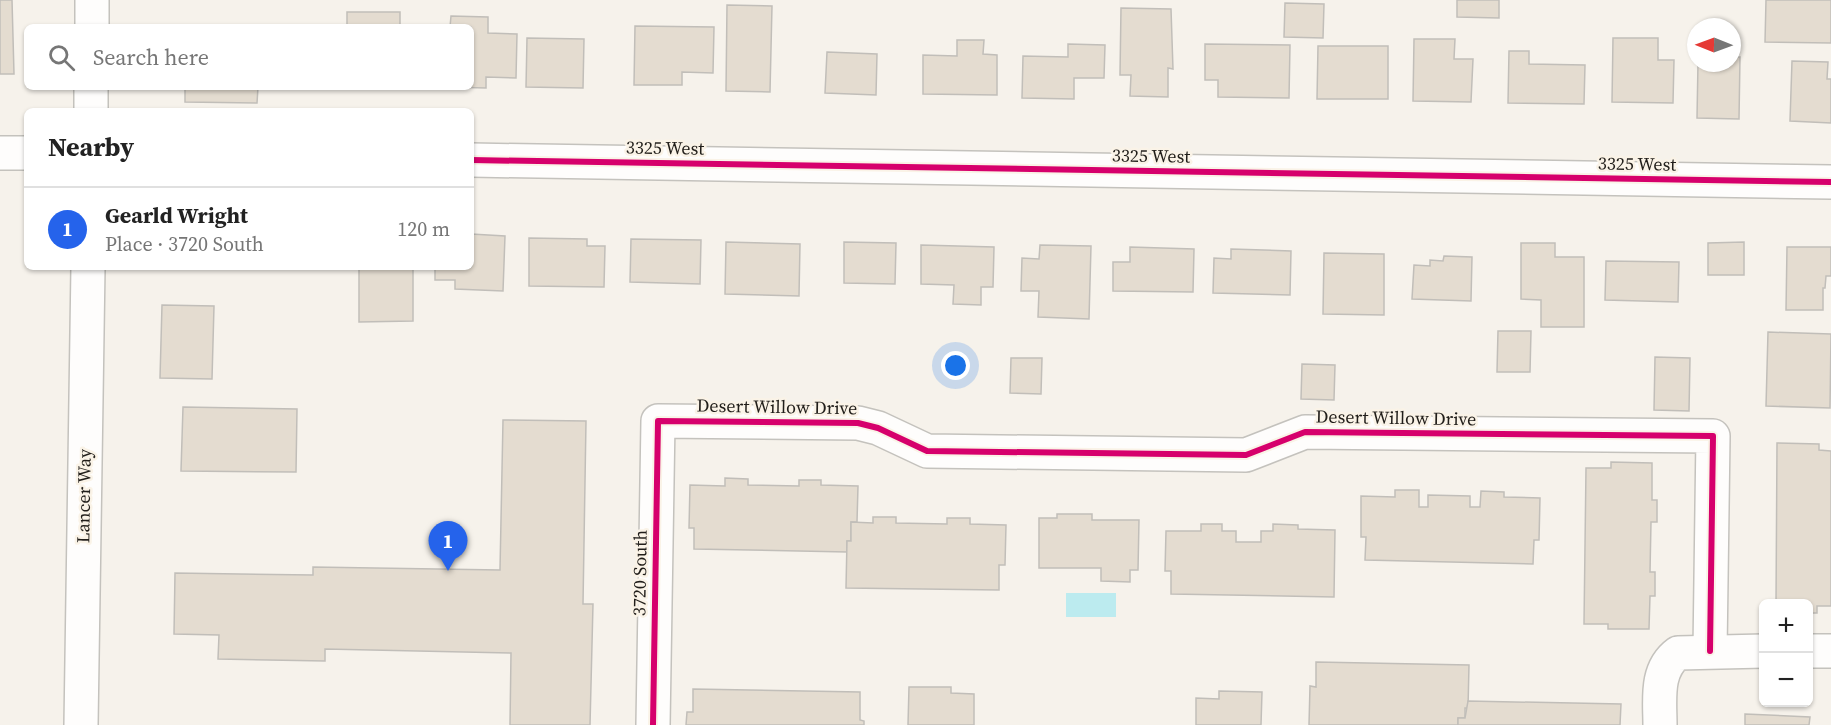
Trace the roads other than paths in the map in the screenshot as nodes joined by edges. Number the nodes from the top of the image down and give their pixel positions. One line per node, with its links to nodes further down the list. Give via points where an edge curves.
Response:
1 (92, 0): 2 (street)
2 (92, 24)
3 (91, 90): 4 (street)
4 (91, 108)
5 (0, 153): 6 (street)
6 (24, 153)
7 (474, 160): 8 (street, 3325 West)
8 (1831, 182)
9 (88, 270): 15 (street, Lancer Way)
10 (658, 421): 11 (street, Desert Willow Drive, via 858,423 927,451 1246,455 1305,432 1713,436); 16 (street, 3720 South)
11 (1710, 651): 12 (street); 17 (street, via 1686,651 1671,658 1662,674)
12 (1759, 651)
13 (1813, 651): 14 (street)
14 (1831, 651)
15 (81, 725)
16 (653, 725)
17 (1660, 725)

